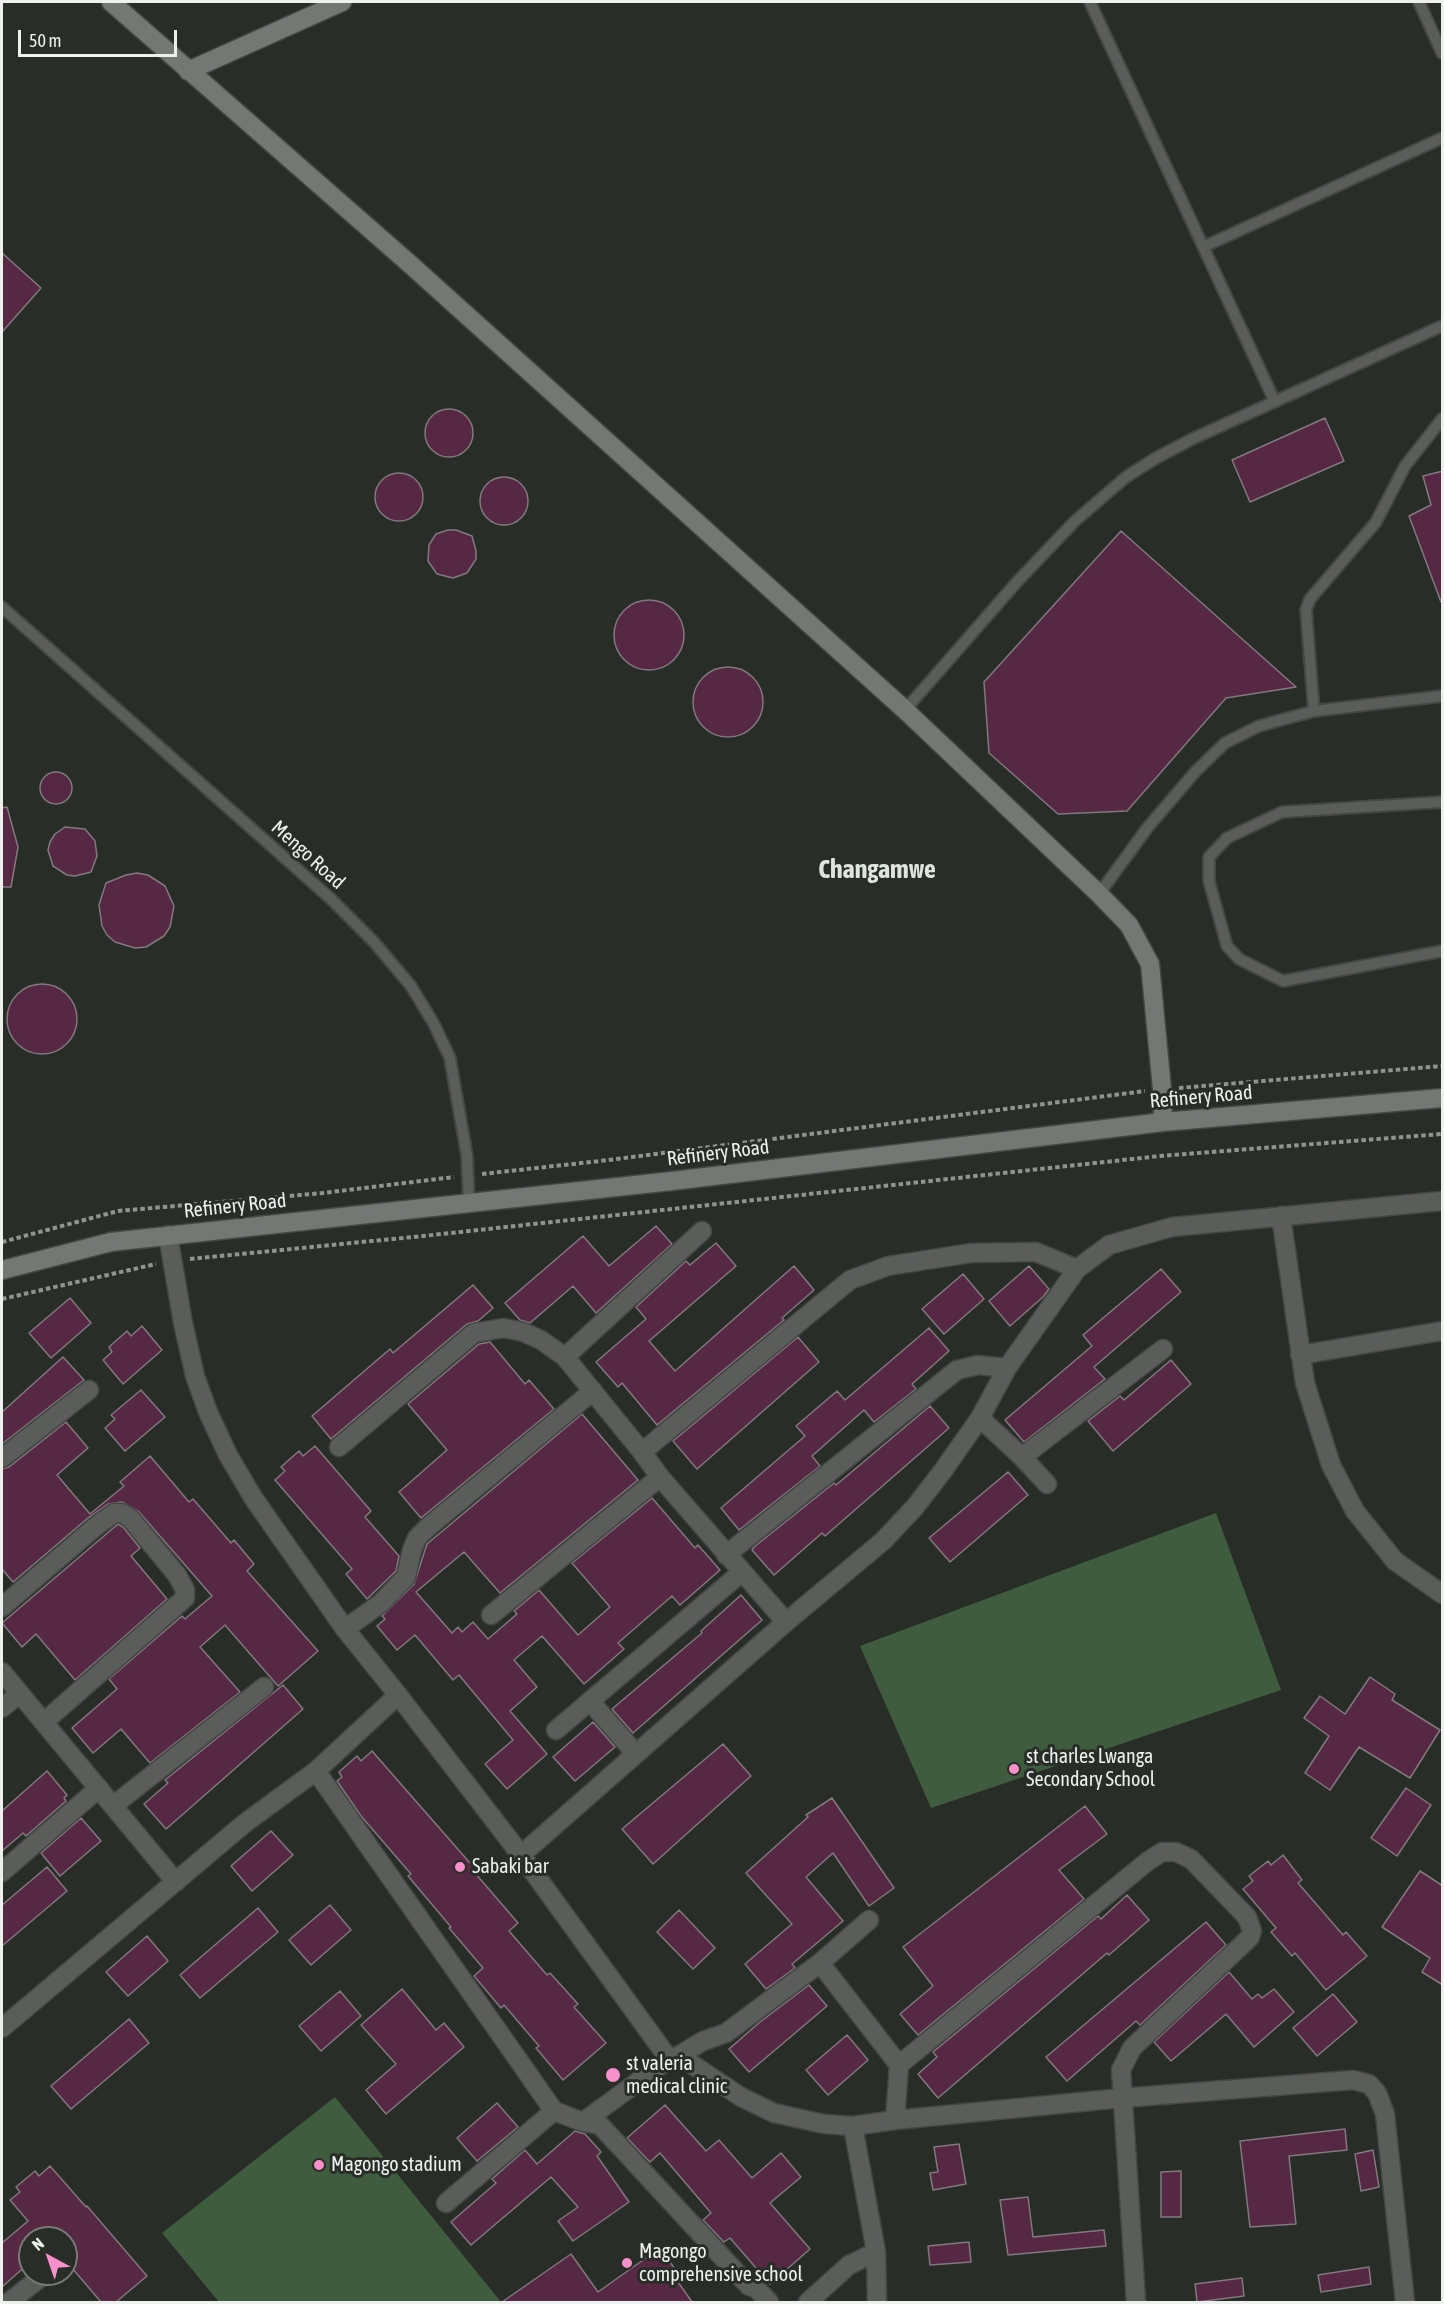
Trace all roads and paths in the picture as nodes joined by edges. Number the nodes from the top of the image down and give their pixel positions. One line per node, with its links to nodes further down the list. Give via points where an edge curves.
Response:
1 (111, 2): 6 (street)
2 (342, 2): 6 (street)
3 (1090, 2): 8 (lane)
4 (1419, 2): 5 (lane)
5 (1443, 53)
6 (188, 71): 14 (street, via 411,265)
7 (1443, 138): 8 (lane)
8 (1203, 247): 10 (lane)
9 (1443, 326): 10 (lane)
10 (1275, 402): 14 (lane, via 1156,458 1103,496 1016,583)
11 (1443, 419): 15 (lane, via 1405,466 1376,522 1310,599 1306,610)
12 (2, 607): 24 (lane, Mengo Road, via 331,899 404,977 450,1058)
13 (1443, 696): 15 (lane)
14 (905, 710): 17 (street)
15 (1314, 711): 17 (lane, via 1259,726 1225,743 1148,827)
16 (1443, 802): 18 (lane, via 1282,812 1227,838 1209,857 1209,881 1227,946 1239,959 1283,981)
17 (1100, 894): 20 (street, via 1129,925 1150,964)
18 (1443, 951)
19 (1443, 1065): 20 (path)
20 (1162, 1089): 22 (street); 24 (path)
21 (1443, 1098): 22 (street, Refinery Road)
22 (1163, 1122): 26 (street, Refinery Road)
23 (1443, 1134): 31 (path, via 1160,1156)
24 (469, 1175): 26 (lane, Mengo Road); 30 (path, via 323,1193 118,1211)
25 (1443, 1201): 27 (street)
26 (469, 1203): 29 (street, Refinery Road)
27 (1281, 1216): 32 (street, via 1172,1227 1109,1245); 37 (street)
28 (702, 1231): 38 (street)
29 (168, 1235): 31 (street); 33 (street, Refinery Road, via 111,1242)
30 (2, 1242)
31 (173, 1260): 34 (path); 55 (street, via 195,1376 228,1455)
32 (1077, 1269): 39 (street); 44 (street, via 1036,1252 972,1253 888,1266 850,1280)
33 (2, 1270)
34 (2, 1299)
35 (1443, 1331): 37 (street)
36 (1163, 1349): 45 (street)
37 (1300, 1355): 51 (street, via 1331,1465 1355,1511 1395,1561)
38 (565, 1357): 41 (street); 43 (street, via 523,1332 504,1328 474,1333)
39 (1007, 1368): 42 (street); 49 (street, via 978,1365 957,1370)
40 (89, 1390): 46 (street)
41 (593, 1391): 44 (street); 55 (street, via 428,1527 417,1538 400,1585)
42 (980, 1418): 45 (street); 54 (street, via 936,1481 884,1541)
43 (339, 1447)
44 (642, 1452): 47 (street)
45 (1022, 1457): 48 (street)
46 (2, 1458)
47 (660, 1477): 49 (street); 53 (street)
48 (1047, 1484)
49 (726, 1555): 50 (street)
50 (742, 1572): 54 (street); 60 (street)
51 (1443, 1594)
52 (2, 1607): 62 (street, via 114,1513 131,1519 185,1590 185,1598)
53 (491, 1616)
54 (786, 1622): 64 (street)
55 (345, 1629): 59 (street)
56 (2, 1672): 58 (street)
57 (264, 1687): 67 (street)
58 (18, 1694): 61 (street); 62 (street)
59 (398, 1695): 65 (street); 68 (street)
60 (590, 1701): 63 (street); 64 (street)
61 (2, 1708)
62 (44, 1722): 66 (street)
63 (556, 1730)
64 (636, 1754): 68 (street)
65 (316, 1771): 70 (street); 77 (street)
66 (99, 1788): 67 (street); 69 (street)
67 (114, 1805): 70 (street)
68 (521, 1855): 74 (street)
69 (2, 1872)
70 (176, 1882): 73 (street)
71 (869, 1920): 72 (street)
72 (820, 1963): 74 (street, via 726,2033); 75 (street)
73 (2, 2028)
74 (672, 2059): 79 (street); 80 (street, via 690,2063 774,2113)
75 (899, 2065): 76 (street, via 1148,1861 1162,1852 1176,1852 1199,1867 1247,1917 1252,1931 1243,1944 1132,2048 1121,2070); 78 (street)
76 (1122, 2098): 78 (street); 88 (street); 89 (street, via 1353,2080 1369,2084 1385,2114)
77 (554, 2111): 79 (street); 81 (street)
78 (895, 2120): 80 (street)
79 (583, 2122): 85 (street, via 600,2125 736,2272)
80 (853, 2126): 82 (street)
81 (446, 2203)
82 (876, 2252): 86 (street, via 849,2265); 87 (street)
83 (30, 2286): 84 (street)
84 (9, 2302)
85 (769, 2302)
86 (808, 2302)
87 (877, 2302)
88 (1136, 2302)
89 (1405, 2302)

